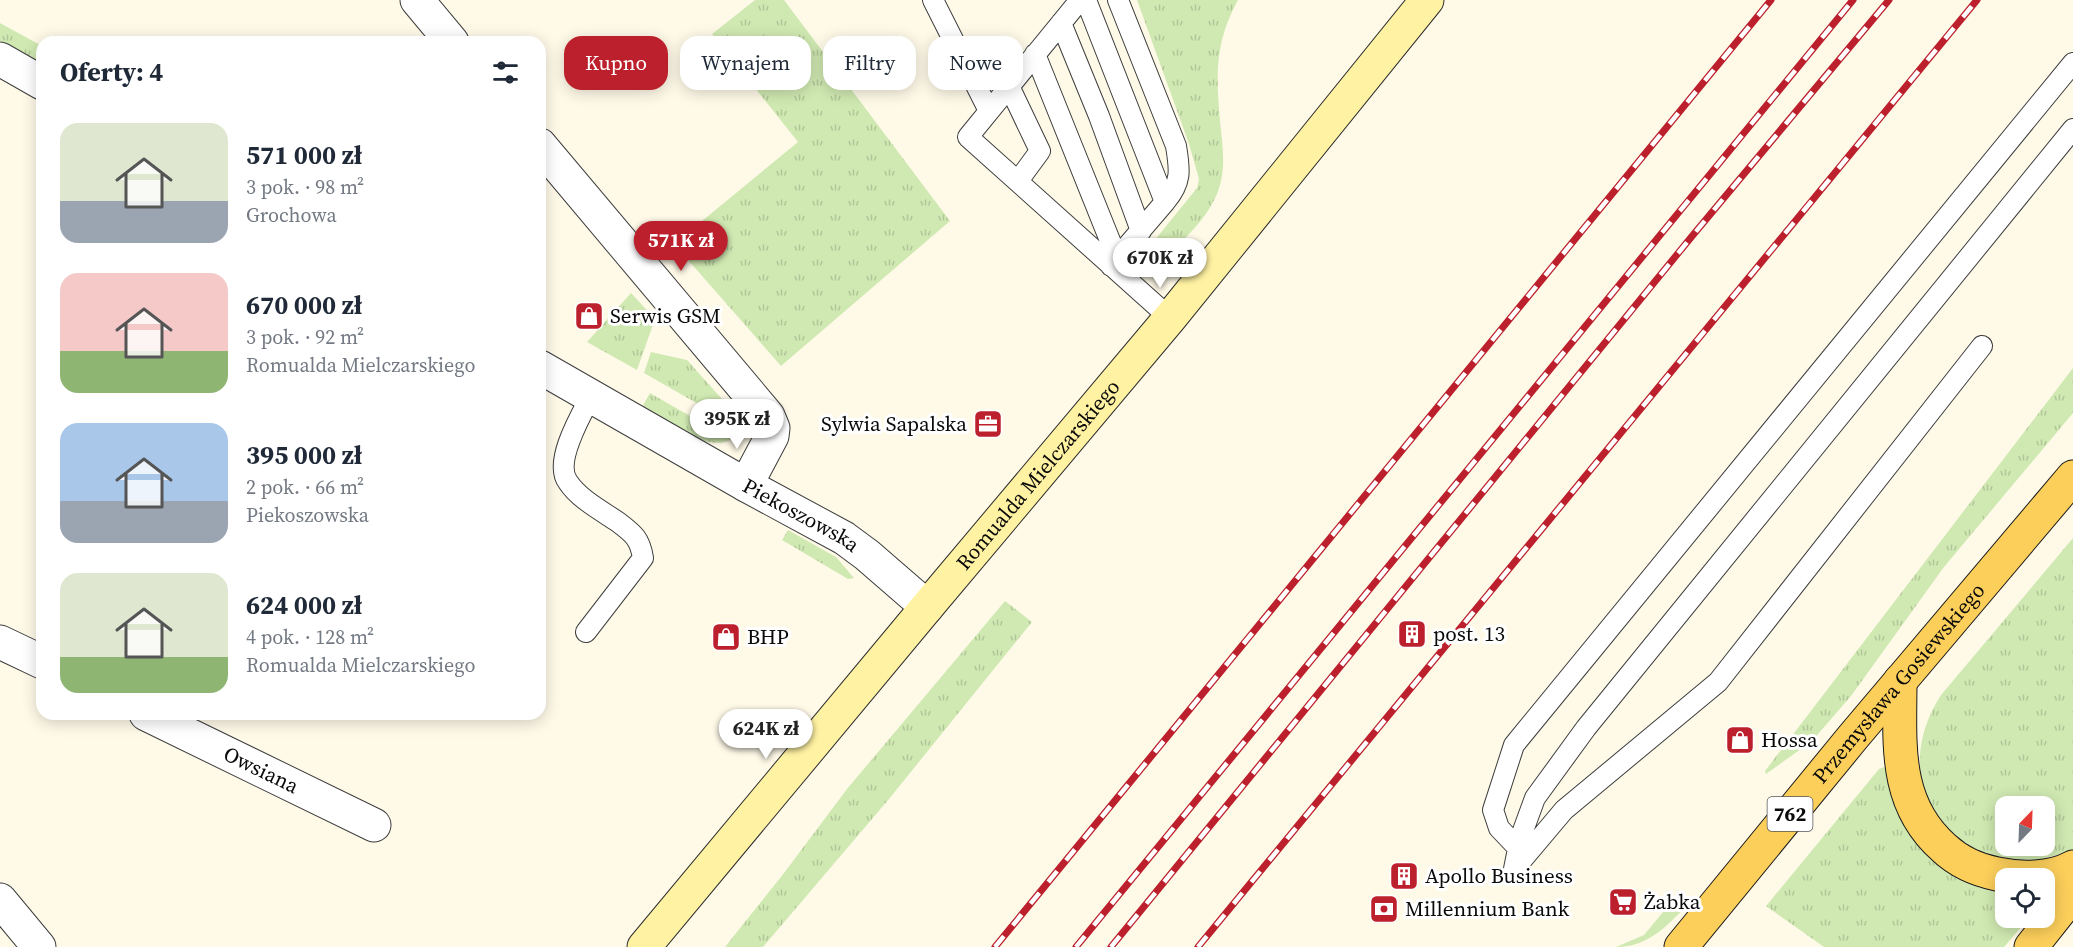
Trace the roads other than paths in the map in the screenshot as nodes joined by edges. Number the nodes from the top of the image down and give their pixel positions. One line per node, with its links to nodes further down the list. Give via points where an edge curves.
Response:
1 (417, 0): 8 (street)
2 (933, 0): 16 (lane)
3 (1080, 0): 7 (lane)
4 (1086, 0): 20 (lane)
5 (1119, 0): 20 (lane, via 1176,146 1180,168 1176,189)
6 (1427, 0): 23 (street, Romualda Mielczarskiego)
7 (1061, 23): 9 (lane); 21 (lane)
8 (447, 36)
9 (1035, 54): 12 (lane); 22 (lane)
10 (0, 59): 13 (street)
11 (2073, 63): 36 (lane, via 1514,745 1493,810 1499,828)
12 (1023, 69)
13 (36, 80)
14 (1006, 90): 16 (lane)
15 (1011, 90): 19 (lane, via 1040,151)
16 (989, 111): 19 (lane, via 968,137)
17 (2073, 129): 36 (lane, via 1586,728 1535,798)
18 (546, 152): 28 (street, via 762,406 773,428)
19 (1018, 181): 22 (lane)
20 (1165, 202): 21 (lane)
21 (1141, 231): 22 (lane)
22 (1114, 262): 23 (lane)
23 (1170, 318): 29 (street, Romualda Mielczarskiego)
24 (1982, 346): 36 (lane, via 1718,682 1564,810 1514,869)
25 (546, 370): 26 (street, Piekoszowska)
26 (591, 396): 28 (street, Piekoszowska); 30 (lane, via 569,441 564,461 566,481 630,531 641,543 643,558)
27 (2073, 477): 33 (main road, Przemysława Gosiewskiego / 762)
28 (746, 485): 29 (street, Piekoszowska, via 857,547)
29 (927, 607): 41 (street, Romualda Mielczarskiego)
30 (586, 632)
31 (0, 642): 32 (street)
32 (36, 660)
33 (1900, 681): 37 (main road, via 1903,777 1912,808 1932,838 1955,858 1982,871 2010,877 2060,874); 42 (main road, Przemysława Gosiewskiego / 762)
34 (158, 720): 35 (street, Owsiana)
35 (374, 825)
36 (1518, 848)
37 (2073, 867)
38 (2073, 894): 43 (main road)
39 (0, 900): 40 (street)
40 (39, 947)
41 (644, 947)
42 (1681, 947)
43 (2031, 947)

